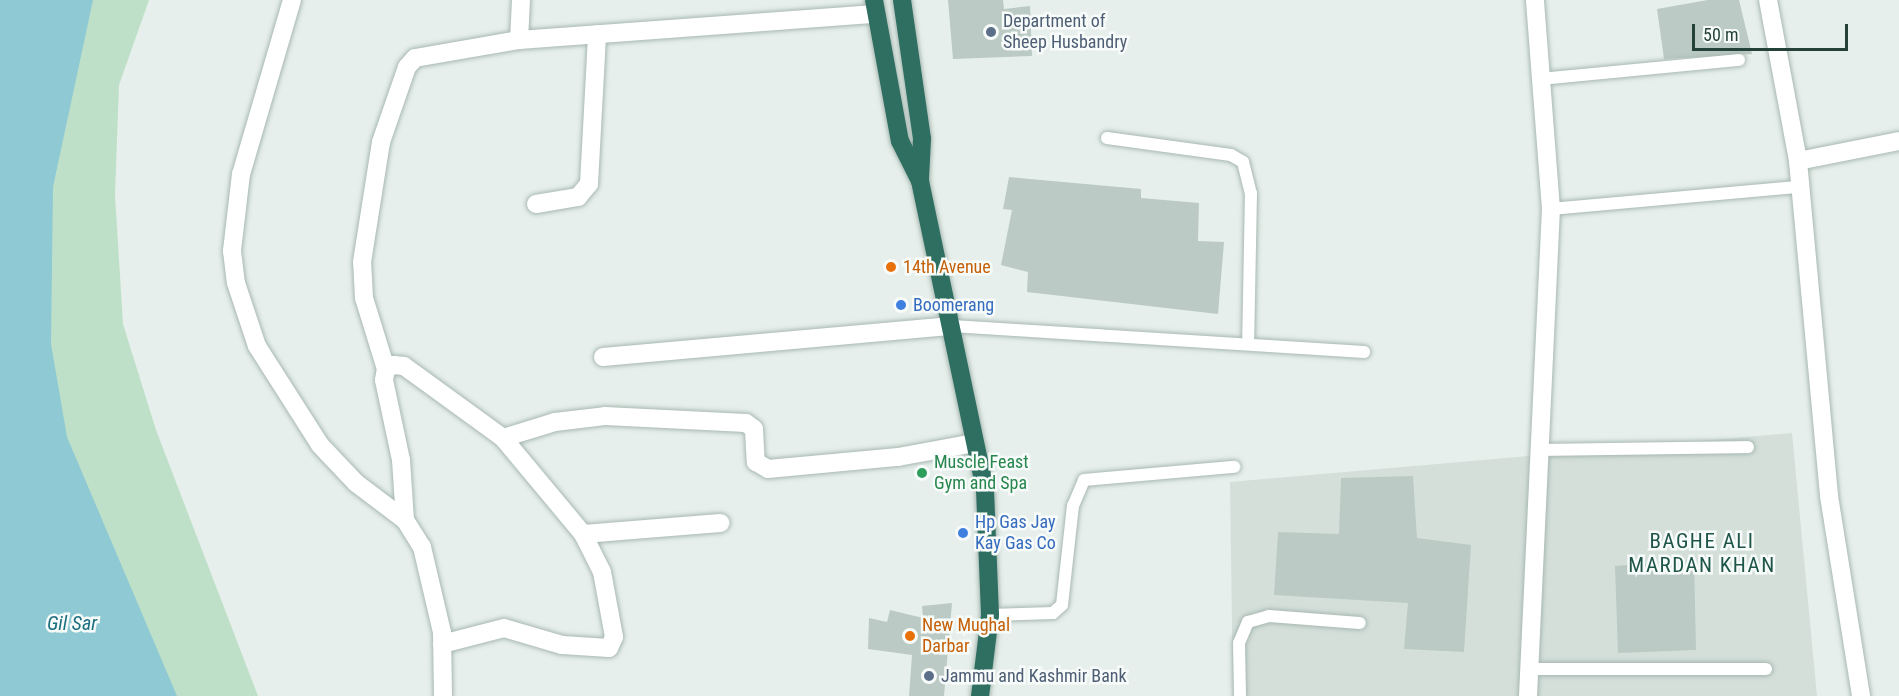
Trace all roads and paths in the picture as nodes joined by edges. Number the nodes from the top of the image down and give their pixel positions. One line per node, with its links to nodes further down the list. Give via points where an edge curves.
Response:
1 (292, 0): 28 (street, via 241,174 232,251 236,283 257,346 320,445 356,483)
2 (521, 0): 8 (street)
3 (902, 0): 14 (highway, via 922,139)
4 (1535, 0): 10 (street)
5 (1768, 0): 13 (street)
6 (874, 7): 7 (street); 14 (highway, via 900,141)
7 (597, 34): 8 (street); 16 (street, via 589,184 578,197)
8 (519, 40): 22 (street, via 427,52 407,67 381,142 362,262 364,298)
9 (1739, 60): 10 (lane)
10 (1541, 80): 17 (street)
11 (1107, 138): 19 (lane, via 1231,155 1243,162 1251,194)
12 (1899, 141): 13 (street)
13 (1798, 161): 15 (street)
14 (920, 181): 18 (highway)
15 (1799, 187): 17 (lane); 40 (street, via 1829,496)
16 (536, 204)
17 (1551, 209): 26 (street)
18 (952, 326): 19 (lane); 21 (street); 24 (highway)
19 (1248, 343): 20 (lane)
20 (1364, 352)
21 (603, 357)
22 (386, 369): 23 (street, via 404,366); 28 (street)
23 (503, 438): 24 (street, via 555,422 604,416 746,423 754,429 756,462 768,469 898,457); 30 (street)
24 (974, 443): 31 (highway, via 988,525)
25 (1748, 447): 26 (lane)
26 (1543, 450): 34 (street)
27 (1234, 466): 31 (lane, via 1084,480 1073,506 1062,605 1053,613)
28 (405, 520): 33 (street, via 431,578)
29 (721, 523): 30 (street)
30 (583, 534): 33 (street, via 602,572 613,645 598,649 562,645 504,628)
31 (990, 615): 37 (highway)
32 (1360, 623): 38 (lane, via 1269,616 1248,622 1239,643)
33 (442, 644): 36 (street)
34 (1529, 669): 35 (lane); 39 (street)
35 (1766, 669)
36 (443, 696)
37 (980, 696)
38 (1240, 696)
39 (1528, 696)
40 (1861, 696)

